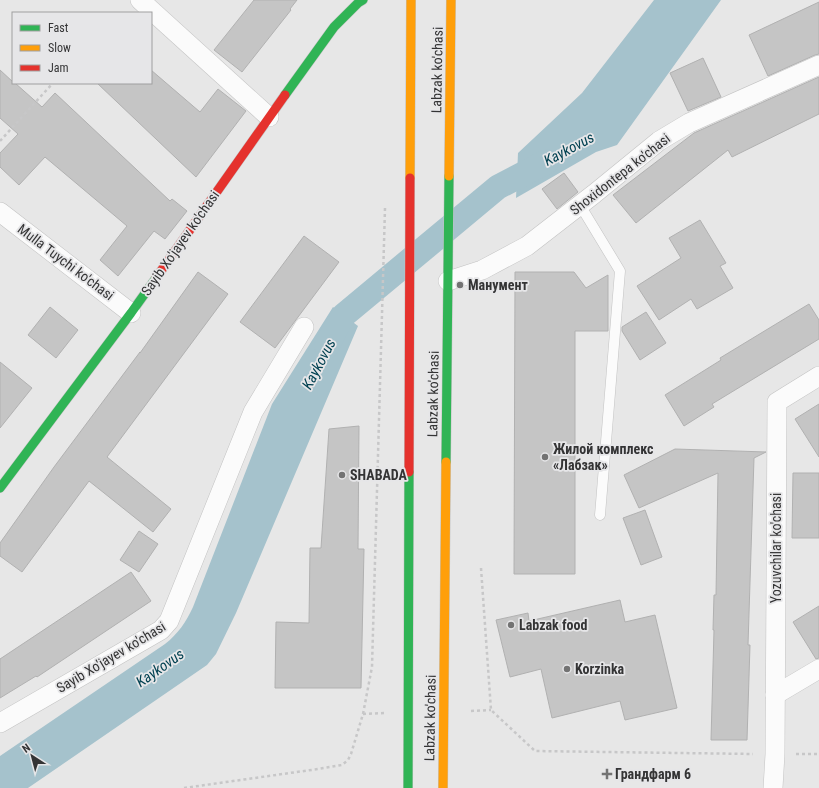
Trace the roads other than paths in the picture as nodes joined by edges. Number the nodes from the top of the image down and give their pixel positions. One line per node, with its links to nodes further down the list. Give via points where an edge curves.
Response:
1 (140, 0): 6 (street)
2 (363, 0): 6 (main road, Sayib Xo'jayev ko'chasi, via 334,26)
3 (411, 0): 18 (main road, Labzak ko'chasi)
4 (451, 0): 9 (main road, Labzak ko'chasi)
5 (819, 65): 7 (street, Shoxidontepa ko'chasi, via 690,123 659,141)
6 (268, 117): 10 (main road, Sayib Xo'jayev ko'chasi)
7 (580, 205): 9 (street, Shoxidontepa ko'chasi, via 527,246 482,270); 14 (lane, via 620,271)
8 (0, 212): 10 (street, Mulla Tuychi ko'chasi)
9 (448, 281): 19 (main road, Labzak ko'chasi)
10 (131, 313): 13 (main road, Sayib Xo'jayev ko'chasi)
11 (304, 327): 17 (street, Sayib Xo'jayev ko'chasi, via 253,412 169,621 161,630)
12 (819, 376): 16 (street, Yozuvchilar ko'chasi, via 777,402)
13 (0, 488)
14 (600, 515)
15 (819, 669): 16 (street)
16 (775, 695): 20 (street, Yozuvchilar ko'chasi)
17 (0, 723)
18 (408, 788)
19 (443, 788)
20 (773, 788)

